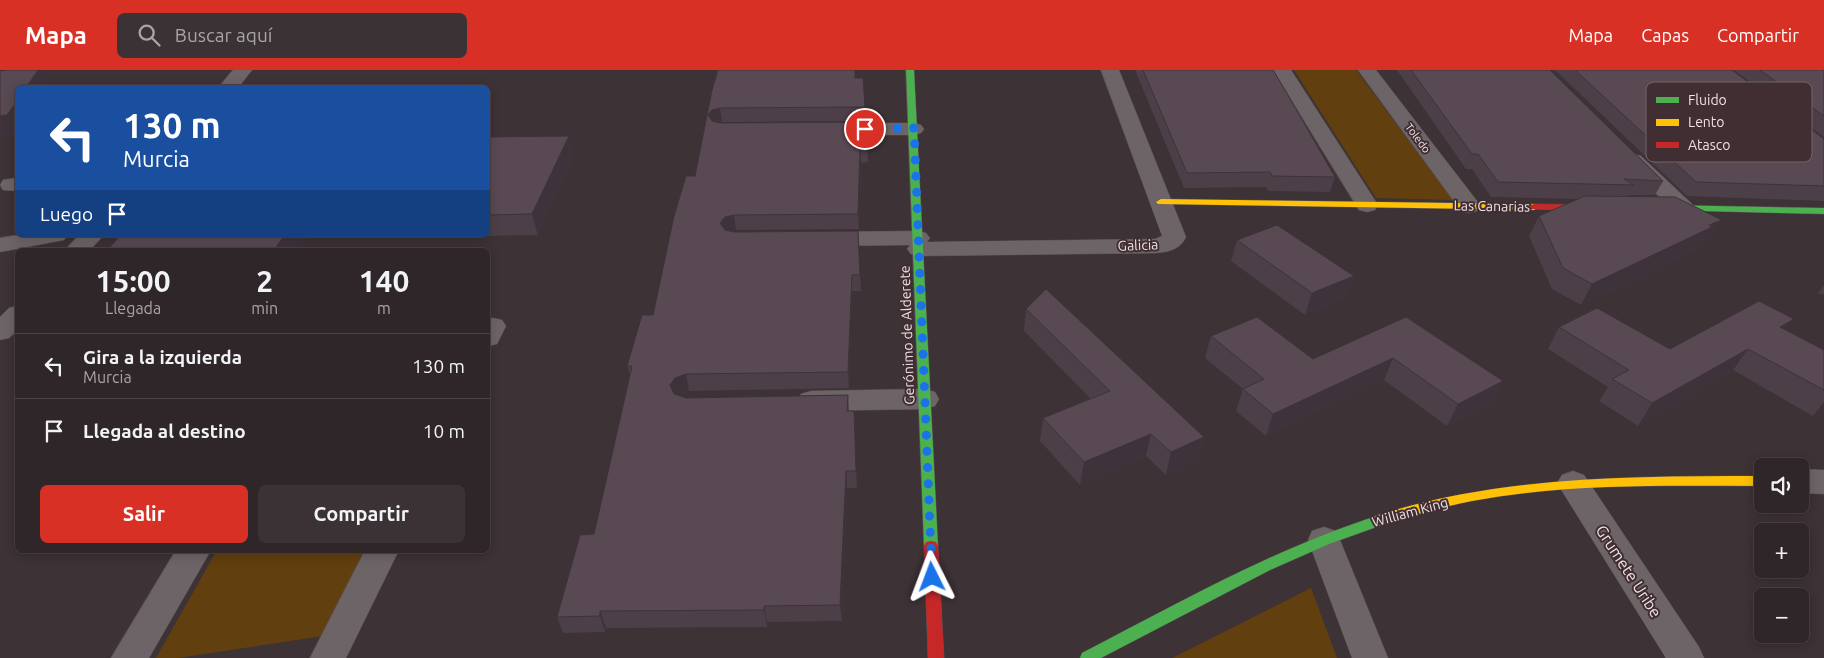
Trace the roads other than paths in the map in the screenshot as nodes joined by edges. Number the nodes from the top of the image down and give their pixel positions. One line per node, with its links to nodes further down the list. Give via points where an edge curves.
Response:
1 (243, 70): 6 (street)
2 (910, 70): 7 (street, Gerónimo de Alderete)
3 (1110, 70): 10 (street, Galicia)
4 (1282, 70): 11 (street)
5 (1367, 70): 12 (street, Toledo)
6 (230, 85)
7 (914, 128): 8 (street); 20 (street, Gerónimo de Alderete)
8 (806, 129)
9 (1620, 146): 15 (street)
10 (1161, 202): 11 (street, Las Canarias); 20 (street, Galicia, via 1174,237 1163,245)
11 (1367, 204): 12 (street, Las Canarias)
12 (1469, 206): 13 (street, Las Canarias)
13 (1606, 208)
14 (1655, 208): 15 (street)
15 (1684, 209): 16 (street)
16 (1824, 211)
17 (45, 237): 21 (street)
18 (90, 237): 22 (street)
19 (805, 239): 20 (street)
20 (918, 243): 25 (street, Gerónimo de Alderete)
21 (0, 245)
22 (80, 248)
23 (15, 317): 24 (street)
24 (0, 332)
25 (925, 399): 26 (street); 36 (street, Gerónimo de Alderete)
26 (784, 402)
27 (1754, 481): 30 (street, William King)
28 (1809, 482): 29 (street)
29 (1824, 482)
30 (1573, 484): 31 (street, William King, via 1458,499 1375,521); 39 (street, Grumete Uribe)
31 (1324, 540): 37 (street, William King, via 1257,569); 38 (street)
32 (192, 553): 34 (street)
33 (380, 553): 35 (street)
34 (129, 658)
35 (328, 658)
36 (936, 658)
37 (1086, 658)
38 (1370, 658)
39 (1686, 658)

